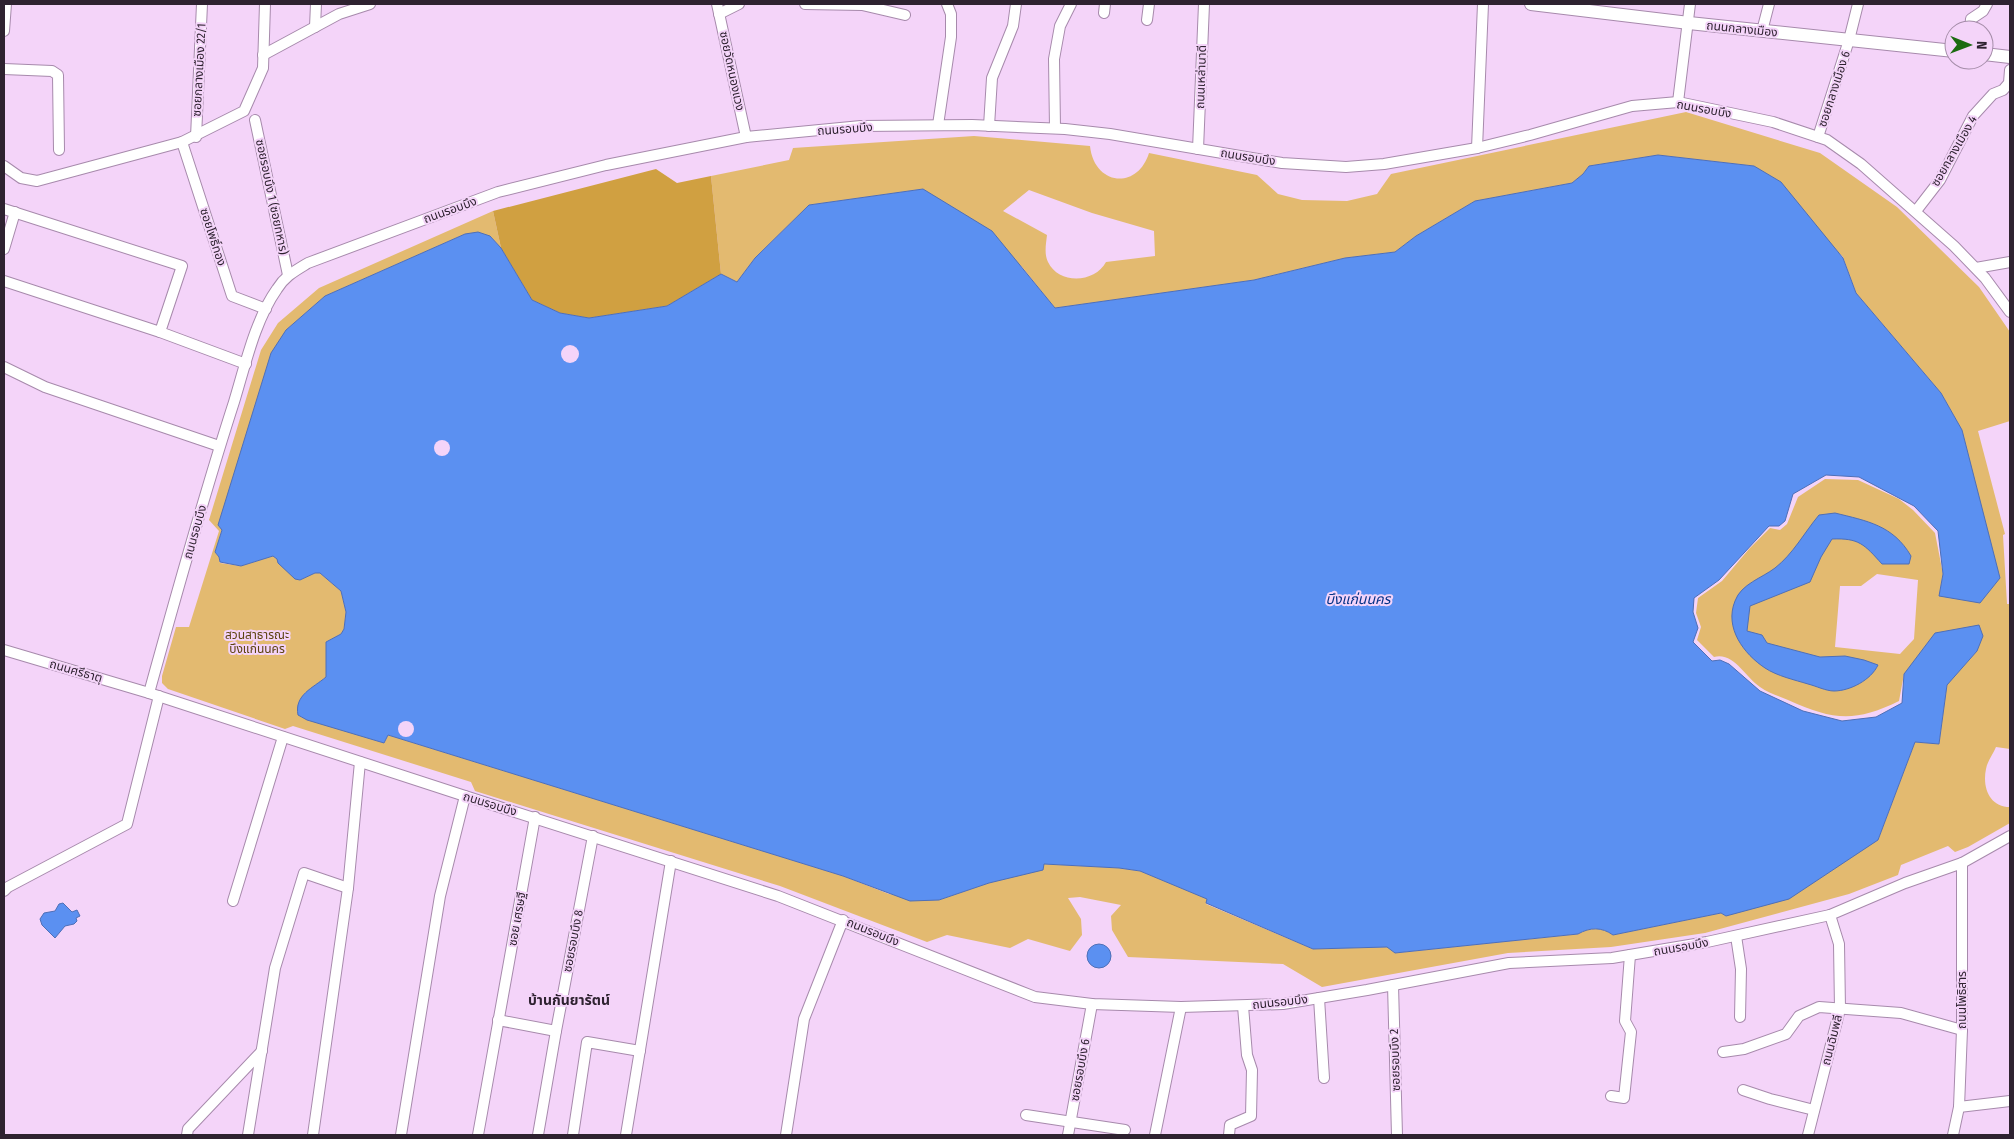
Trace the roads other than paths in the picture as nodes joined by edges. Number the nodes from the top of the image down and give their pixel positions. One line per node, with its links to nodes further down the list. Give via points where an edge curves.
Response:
1 (6, 4): 26 (street)
2 (202, 4): 40 (street, ซอยกลางเมือง 22/1)
3 (265, 4): 30 (street)
4 (316, 4): 25 (street)
5 (370, 4): 25 (street, via 339,14)
6 (739, 4): 20 (street)
7 (805, 4): 21 (street, via 862,5)
8 (947, 4): 37 (street, via 951,14 951,36)
9 (1016, 4): 38 (street, via 1013,26 992,78)
10 (1071, 4): 39 (street, via 1060,26 1054,59)
11 (1149, 4): 22 (street)
12 (1204, 4): 45 (street, ถนนเหล่านาดี)
13 (1482, 4): 44 (street)
14 (1531, 4): 19 (main road, ถนนกลางเมือง)
15 (1690, 4): 24 (street)
16 (1769, 4): 27 (street)
17 (1858, 4): 28 (street, ซอยกลางเมือง 6)
18 (1987, 4): 23 (street)
19 (1575, 6): 24 (main road, ถนนกลางเมือง)
20 (718, 9): 41 (street, ซอยวัดหนองแวง)
21 (904, 15)
22 (1147, 20)
23 (1971, 20)
24 (1689, 23): 27 (main road, ถนนกลางเมือง); 35 (street)
25 (315, 27): 30 (street)
26 (4, 31)
27 (1762, 31): 28 (main road, ถนนกลางเมือง)
28 (1849, 40): 29 (main road, ถนนกลางเมือง); 42 (street, ซอยกลางเมือง 6)
29 (1944, 50)
30 (263, 55): 40 (street, via 263,68 244,111)
31 (1994, 55): 32 (main road)
32 (2010, 57)
33 (4, 69): 46 (street, via 52,71 58,75)
34 (2010, 70): 49 (street, ซอยกลางเมือง 4, via 2009,83 1993,94 1973,116 1940,180)
35 (1678, 102): 42 (street, ถนนรอบบึง, via 1774,122); 44 (street, ถนนรอบบึง, via 1632,106)
36 (255, 120): 54 (street, ซอยรอบบึง 1 (ซอยทหาร))
37 (938, 126): 38 (street, ถนนรอบบึง); 41 (street, ถนนรอบบึง, via 861,126)
38 (989, 126): 39 (street, ถนนรอบบึง)
39 (1055, 128): 45 (street, ถนนรอบบึง)
40 (196, 137): 43 (street)
41 (746, 137): 54 (street, ถนนรอบบึง, via 606,165 498,192 308,263)
42 (1818, 137): 49 (street, ถนนรอบบึง, via 1861,164)
43 (182, 142): 47 (street, via 37,181 21,178); 56 (street, ซอยโพธิ์ทอง, via 232,296)
44 (1477, 148): 45 (street, ถนนรอบบึง, via 1346,167 1282,163)
45 (1198, 149)
46 (59, 150)
47 (4, 166)
48 (4, 208): 50 (street)
49 (1916, 211): 53 (street, ถนนรอบบึง)
50 (15, 212): 51 (street); 58 (street, via 182,266)
51 (4, 249)
52 (2010, 262): 53 (street)
53 (1976, 268): 57 (street, ถนนรอบบึง)
54 (288, 275): 56 (street, ถนนรอบบึง)
55 (4, 281): 58 (street)
56 (266, 309): 59 (street, ถนนรอบบึง)
57 (2010, 312)
58 (160, 332): 59 (street)
59 (246, 364): 61 (street, ถนนรอบบึง)
60 (4, 367): 61 (street, via 46,387)
61 (219, 446): 63 (street, ถนนรอบบึง)
62 (4, 650): 63 (street, ถนนศรีธาตุ)
63 (154, 694): 64 (street, ถนนรอบบึง); 73 (street, via 127,824)
64 (282, 737): 65 (street, ถนนรอบบึง); 74 (street)
65 (360, 762): 66 (street, ถนนรอบบึง); 72 (street)
66 (465, 796): 67 (street, ถนนรอบบึง); 104 (street, via 440,896)
67 (535, 817): 68 (street, ถนนรอบบึง); 86 (street, ซอย เศรษฐี)
68 (593, 836): 70 (street, ถนนรอบบึง); 88 (street, ซอยรอบบึง 8)
69 (2010, 836): 71 (street, ถนนรอบบึง)
70 (671, 861): 76 (street, ถนนรอบบึง); 90 (street)
71 (1962, 864): 75 (street, ถนนรอบบึง, via 1905,883); 87 (street, ถนนโพธิสาร)
72 (348, 888): 89 (street, via 304,873 275,968); 103 (street)
73 (4, 891)
74 (233, 902)
75 (1830, 915): 77 (street, ถนนรอบบึง); 84 (street, ถนนฉิมพลี, via 1839,944)
76 (843, 920): 81 (street, ถนนรอบบึง, via 1034,997); 109 (street, via 804,1019)
77 (1736, 936): 78 (street, ถนนรอบบึง); 85 (street, via 1741,969)
78 (1630, 955): 79 (street, ถนนรอบบึง, via 1509,963); 94 (street, via 1625,1021 1631,1032 1624,1098)
79 (1393, 985): 80 (street, ถนนรอบบึง); 113 (street, ซอยรอบบึง 2)
80 (1319, 998): 82 (street, ถนนรอบบึง); 92 (street)
81 (1092, 1004): 83 (street, ถนนรอบบึง); 99 (street, ซอยรอบบึง 6)
82 (1243, 1006): 83 (street, ถนนรอบบึง); 112 (street, via 1247,1055 1252,1070 1251,1116 1230,1125)
83 (1181, 1007): 111 (street)
84 (1840, 1009): 87 (street, via 1901,1013); 91 (street, via 1818,1007 1799,1016 1786,1034 1744,1050); 97 (street, ถนนฉิมพลี)
85 (1740, 1016)
86 (498, 1020): 88 (street); 105 (street, ซอย เศรษฐี)
87 (1962, 1030): 96 (street, ถนนโพธิสาร)
88 (556, 1031): 106 (street, ซอยรอบบึง 8)
89 (263, 1050): 101 (street, via 188,1129); 102 (street)
90 (640, 1051): 107 (street, via 587,1042); 108 (street)
91 (1723, 1052)
92 (1324, 1078)
93 (1743, 1090): 97 (street)
94 (1611, 1096)
95 (2010, 1101): 96 (street)
96 (1959, 1107): 115 (street, ถนนโพธิสาร)
97 (1814, 1110): 114 (street, ถนนฉิมพลี)
98 (1026, 1115): 99 (street)
99 (1071, 1122): 100 (street); 110 (street, ซอยรอบบึง 6)
100 (1125, 1130)
101 (187, 1135)
102 (248, 1135)
103 (313, 1135)
104 (401, 1135)
105 (478, 1135)
106 (538, 1135)
107 (573, 1135)
108 (626, 1135)
109 (787, 1135)
110 (1068, 1135)
111 (1155, 1135)
112 (1229, 1135)
113 (1397, 1135)
114 (1808, 1135)
115 (1953, 1135)

